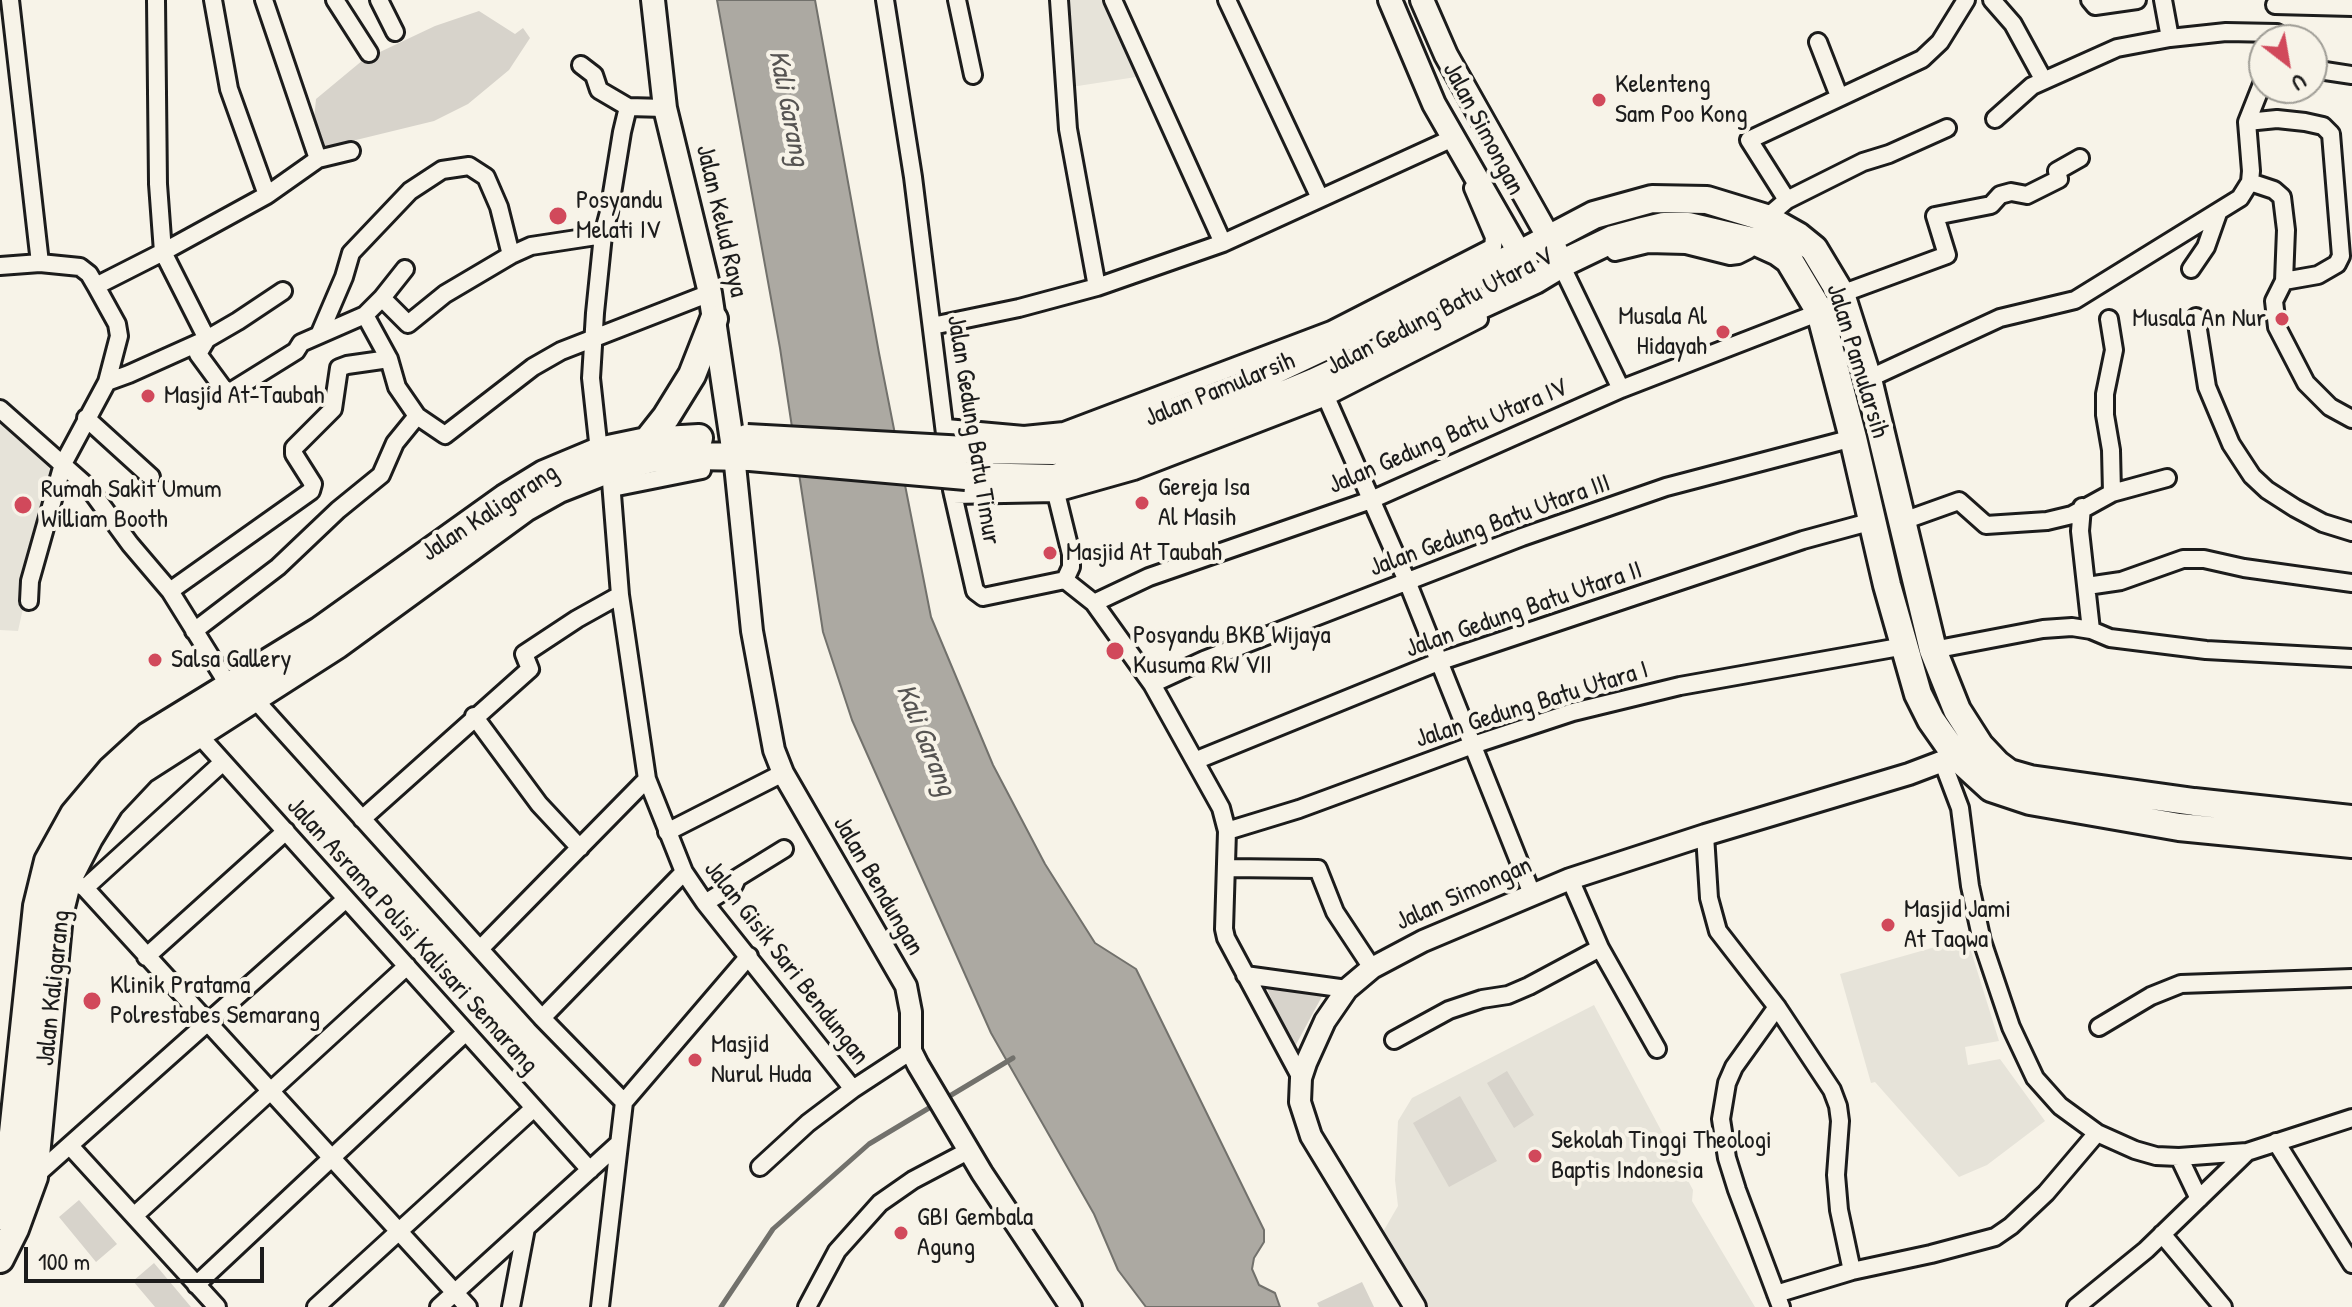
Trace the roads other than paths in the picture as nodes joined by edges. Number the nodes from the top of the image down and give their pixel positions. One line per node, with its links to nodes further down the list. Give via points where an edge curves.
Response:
1 (10, 0): 57 (street)
2 (156, 0): 54 (street)
3 (213, 0): 46 (street, via 229,89)
4 (264, 0): 43 (street)
5 (335, 0): 27 (street)
6 (379, 0): 23 (street)
7 (653, 0): 36 (main road, Jalan Kelud Raya)
8 (885, 0): 75 (street, Jalan Gedung Batu Timur)
9 (957, 0): 30 (street)
10 (1059, 0): 65 (street, via 1068,129)
11 (1113, 0): 53 (street)
12 (1227, 0): 47 (street)
13 (1390, 0): 40 (main road, Jalan Simongan)
14 (1422, 0): 52 (main road, Jalan Simongan, via 1446,55)
15 (1966, 0): 33 (street, via 1940,42 1922,59)
16 (1992, 0): 32 (street, via 2013,24)
17 (2090, 0): 18 (street, via 2095,6)
18 (2137, 0)
19 (2163, 0): 25 (street)
20 (2274, 2): 21 (street); 22 (street)
21 (2352, 7)
22 (2276, 24)
23 (395, 32)
24 (2248, 34): 25 (street)
25 (2170, 38): 32 (street, via 2117,48)
26 (1818, 42): 33 (street)
27 (369, 53)
28 (581, 65): 35 (street, via 594,75 599,90)
29 (2328, 71): 31 (street)
30 (973, 75)
31 (2352, 75)
32 (2043, 79): 37 (street)
33 (1839, 96): 48 (street, via 1749,140)
34 (2254, 104): 38 (street)
35 (628, 107): 36 (street); 51 (street, Jalan Gisik Sari Bendungan)
36 (665, 108): 67 (main road, Jalan Kelud Raya)
37 (1995, 119)
38 (2247, 122): 45 (street); 63 (street, via 2305,122 2331,134 2341,256 2318,275)
39 (1947, 128): 48 (street)
40 (1453, 138): 44 (main road, Jalan Simongan); 47 (street)
41 (351, 151): 43 (street)
42 (2080, 158): 68 (street, via 2057,171 2059,179 2027,195 2011,192 1991,205 1935,216 1947,255)
43 (318, 159): 46 (street)
44 (1477, 179): 55 (main road, Jalan Simongan); 89 (street, via 1473,190 1493,247 1331,330 1064,431 1024,435)
45 (2250, 182): 49 (street, via 2240,198); 63 (street, via 2282,197)
46 (267, 195): 54 (street)
47 (1320, 198): 53 (street)
48 (1787, 200): 50 (street)
49 (2218, 213): 61 (street); 80 (street, via 2075,300 2000,318)
50 (1761, 230): 52 (highway, Jalan Pamularsih, via 1707,200 1652,199 1594,215); 60 (highway, Jalan Pamularsih, via 1664,226 1613,239); 68 (highway, Jalan Pamularsih, via 1798,236 1814,249); 70 (highway, Jalan Pamularsih, via 1789,260)
51 (603, 235): 56 (street, via 531,246); 78 (street, Jalan Gisik Sari Bendungan)
52 (1549, 238): 55 (highway, Jalan Pamularsih); 60 (main road, Jalan Simongan)
53 (1223, 243): 65 (street)
54 (163, 252): 64 (street); 77 (street)
55 (1520, 254): 62 (main road, Jalan Simongan); 84 (highway, Jalan Pamularsih)
56 (511, 255): 69 (street, via 445,294 408,324); 76 (street, via 486,177 469,166 442,170 410,191 351,253)
57 (40, 263): 58 (street); 64 (street, via 80,267)
58 (0, 266)
59 (405, 269): 69 (street)
60 (1564, 269): 62 (highway, Jalan Pamularsih); 82 (street); 83 (street, Jalan Gedung Batu Utara V)
61 (2191, 269)
62 (1535, 280): 84 (highway, Jalan Pamularsih, via 1314,382)
63 (2284, 281): 88 (street, via 2274,303 2277,327 2294,364 2317,396)
64 (96, 286): 81 (street, via 119,336)
65 (1097, 287): 75 (street)
66 (283, 291): 77 (street)
67 (710, 293): 73 (main road, Jalan Kelud Raya); 78 (street)
68 (1841, 294): 80 (highway, Jalan Pamularsih)
69 (382, 298): 71 (street)
70 (1820, 312): 82 (street, Jalan Gedung Batu Utara IV); 90 (highway, Jalan Pamularsih)
71 (365, 315): 76 (street); 79 (street)
72 (2196, 317): 105 (street, via 2207,387 2225,432 2252,476 2295,508)
73 (714, 319): 91 (highway, via 692,375); 92 (main road, Jalan Kelud Raya)
74 (2109, 319): 100 (street, via 2114,350 2105,415)
75 (932, 326): 89 (street, Jalan Gedung Batu Timur)
76 (320, 333): 77 (street, via 230,392 198,354)
77 (207, 339): 81 (street)
78 (594, 339): 86 (street, via 533,367 445,435); 94 (street, Jalan Gisik Sari Bendungan, via 591,378)
79 (389, 359): 86 (street, via 397,387); 110 (street, via 339,368 333,409 294,448 314,487)
80 (1868, 379): 104 (highway, Jalan Pamularsih)
81 (107, 382): 87 (street)
82 (1621, 389): 101 (street, Jalan Gedung Batu Utara IV)
83 (1326, 397): 99 (street, Jalan Gedung Batu Utara V, via 1134,471); 101 (street)
84 (1239, 400): 96 (highway, Jalan Pamularsih, via 1055,478)
85 (0, 409): 93 (street)
86 (417, 416): 115 (street, via 395,443 381,475 278,567)
87 (86, 418): 93 (street); 97 (street)
88 (2352, 419)
89 (946, 428): 96 (street, Jalan Gedung Batu Timur)
90 (1853, 438): 103 (highway, Jalan Pamularsih); 107 (street, Jalan Gedung Batu Utara III, via 1666,487)
91 (647, 441): 92 (highway, Jalan Kaligarang); 94 (highway, Jalan Kaligarang)
92 (741, 447): 94 (highway, Jalan Kaligarang); 96 (highway, Jalan Kaligarang, bridge); 128 (street, Jalan Bendungan, via 752,631)
93 (63, 464): 110 (street, via 89,488); 112 (street)
94 (607, 469): 95 (street); 111 (street, Jalan Gisik Sari Bendungan); 121 (highway, Jalan Kaligarang, via 476,531 337,645)
95 (702, 470)
96 (962, 474): 99 (street, Jalan Gedung Batu Utara V); 106 (street, Jalan Gedung Batu Timur, via 975,591 980,597)
97 (151, 477)
98 (2167, 478): 100 (street)
99 (1056, 493): 106 (street, via 1071,554)
100 (2112, 493): 102 (street)
101 (1371, 500): 107 (street); 113 (street, Jalan Gedung Batu Utara IV, via 1149,577)
102 (2082, 507): 104 (street, via 2060,519 1994,525 1981,523 1968,506 1953,501); 109 (street)
103 (1873, 521): 116 (highway, Jalan Pamularsih); 119 (street, Jalan Gedung Batu Utara II)
104 (1903, 521): 117 (highway, Jalan Pamularsih)
105 (2352, 532)
106 (1065, 580): 113 (street)
107 (1407, 581): 119 (street); 120 (street, Jalan Gedung Batu Utara III)
108 (2352, 583): 109 (street, via 2196,559)
109 (2087, 586): 114 (street)
110 (170, 591): 115 (street)
111 (620, 595): 122 (street, via 524,654 530,669); 129 (street, Jalan Gisik Sari Bendungan)
112 (29, 601)
113 (1094, 603): 120 (street)
114 (2091, 630): 117 (street, via 2056,627); 118 (street, via 2110,638 2206,650)
115 (194, 631): 121 (street)
116 (1905, 646): 124 (street, Jalan Gedung Batu Utara I, via 1680,686 1573,712); 125 (highway, Jalan Pamularsih, via 1931,720)
117 (1933, 650): 125 (highway, Jalan Pamularsih, via 1957,710)
118 (2352, 658)
119 (1438, 662): 124 (street); 126 (street, Jalan Gedung Batu Utara II)
120 (1152, 684): 126 (street)
121 (240, 688): 123 (highway, Jalan Kaligarang); 130 (street); 156 (highway, Jalan Kaligarang, via 148,736 74,814 48,861 37,906)
122 (474, 716): 130 (street); 137 (street, via 532,795)
123 (198, 734): 127 (street, Jalan Asrama Polisi Kalisari Semarang); 142 (highway, Jalan Kaligarang, via 142,770 110,804 89,838)
124 (1473, 745): 133 (street, Jalan Gedung Batu Utara I); 143 (street)
125 (1960, 755): 131 (highway, Jalan Pamularsih, via 2030,779); 135 (street, Jalan Simongan); 136 (highway, Jalan Pamularsih, via 1991,788 2030,801 2179,827); 170 (street, via 1960,808 1970,886 1982,941 2024,1059 2060,1106)
126 (1197, 760): 133 (street)
127 (223, 762): 132 (street, Jalan Asrama Polisi Kalisari Semarang); 142 (street)
128 (783, 773): 134 (street); 163 (street, Jalan Bendungan, via 906,986)
129 (647, 779): 134 (street, Jalan Gisik Sari Bendungan); 137 (street)
130 (362, 819): 147 (street)
131 (2352, 819)
132 (286, 831): 144 (street, Jalan Asrama Polisi Kalisari Semarang); 149 (street)
133 (1227, 831): 139 (street)
134 (667, 832): 140 (street, Jalan Gisik Sari Bendungan)
135 (1705, 835): 141 (street, Jalan Simongan); 155 (street, via 1714,922)
136 (2352, 844)
137 (580, 848): 147 (street)
138 (784, 849): 145 (street)
139 (1227, 868): 151 (street, via 1318,869 1335,912); 152 (street, via 1224,929)
140 (684, 872): 145 (street, Jalan Gisik Sari Bendungan); 157 (street)
141 (1570, 879): 143 (street, Jalan Simongan); 146 (street)
142 (76, 884): 149 (street); 156 (highway, Jalan Kaligarang, via 59,915)
143 (1532, 894): 151 (street, Jalan Simongan)
144 (346, 899): 150 (street, Jalan Asrama Polisi Kalisari Semarang); 158 (street)
145 (705, 903): 148 (street, Jalan Gisik Sari Bendungan)
146 (1600, 948): 161 (street, via 1529,986 1449,1010); 162 (street)
147 (480, 949): 157 (street)
148 (749, 956): 165 (street, Jalan Gisik Sari Bendungan); 167 (street)
149 (146, 957): 158 (street)
150 (407, 966): 160 (street, Jalan Asrama Polisi Kalisari Semarang); 166 (street)
151 (1372, 968): 154 (street, Jalan Simongan)
152 (1245, 975): 154 (street); 164 (street)
153 (2352, 978): 159 (street, via 2181,984)
154 (1347, 989): 164 (street, Jalan Simongan, via 1325,1021)
155 (1777, 1007): 189 (street, via 1838,1106 1838,1198); 192 (street, via 1734,1067 1721,1119 1737,1190)
156 (38, 1013): 180 (highway, Jalan Kaligarang); 182 (highway, Jalan Kaligarang)
157 (542, 1018): 167 (street)
158 (207, 1023): 166 (street); 174 (street)
159 (2099, 1027)
160 (466, 1032): 168 (street, Jalan Asrama Polisi Kalisari Semarang); 177 (street)
161 (1394, 1040)
162 (1657, 1049)
163 (914, 1058): 165 (street, Jalan Gisik Sari Bendungan); 172 (street, Jalan Bendungan)
164 (1301, 1078): 201 (street, Jalan Simongan, via 1300,1102 1311,1136)
165 (853, 1089): 178 (street)
166 (270, 1091): 177 (street); 183 (street)
167 (624, 1102): 173 (street)
168 (534, 1108): 179 (street, Jalan Asrama Polisi Kalisari Semarang); 185 (street)
169 (2352, 1118): 171 (street)
170 (2097, 1133): 176 (street, via 2135,1150); 189 (street, via 2046,1193 1995,1237)
171 (2276, 1142): 175 (street); 188 (street)
172 (964, 1144): 199 (street, via 880,1203 837,1251); 200 (street, Jalan Bendungan)
173 (617, 1145): 179 (street); 198 (street)
174 (70, 1146): 180 (street); 183 (street)
175 (2247, 1152): 176 (street); 181 (street)
176 (2179, 1157): 181 (street)
177 (332, 1159): 185 (street); 190 (street)
178 (760, 1167)
179 (590, 1170): 184 (street)
180 (34, 1177): 187 (highway, Jalan Kaligarang)
181 (2199, 1199): 186 (street)
182 (0, 1216)
183 (134, 1216): 190 (street)
184 (526, 1228): 191 (street); 197 (street)
185 (399, 1231): 191 (street); 194 (street)
186 (2162, 1234): 202 (street); 203 (street)
187 (0, 1259)
188 (2352, 1264)
189 (1852, 1271): 192 (street)
190 (196, 1285): 193 (street)
191 (455, 1292): 195 (street); 196 (street)
192 (1778, 1300)
193 (217, 1307)
194 (316, 1307)
195 (439, 1307)
196 (468, 1307)
197 (511, 1307)
198 (600, 1307)
199 (807, 1307)
200 (1071, 1307)
201 (1415, 1307)
202 (2076, 1307)
203 (2223, 1307)

